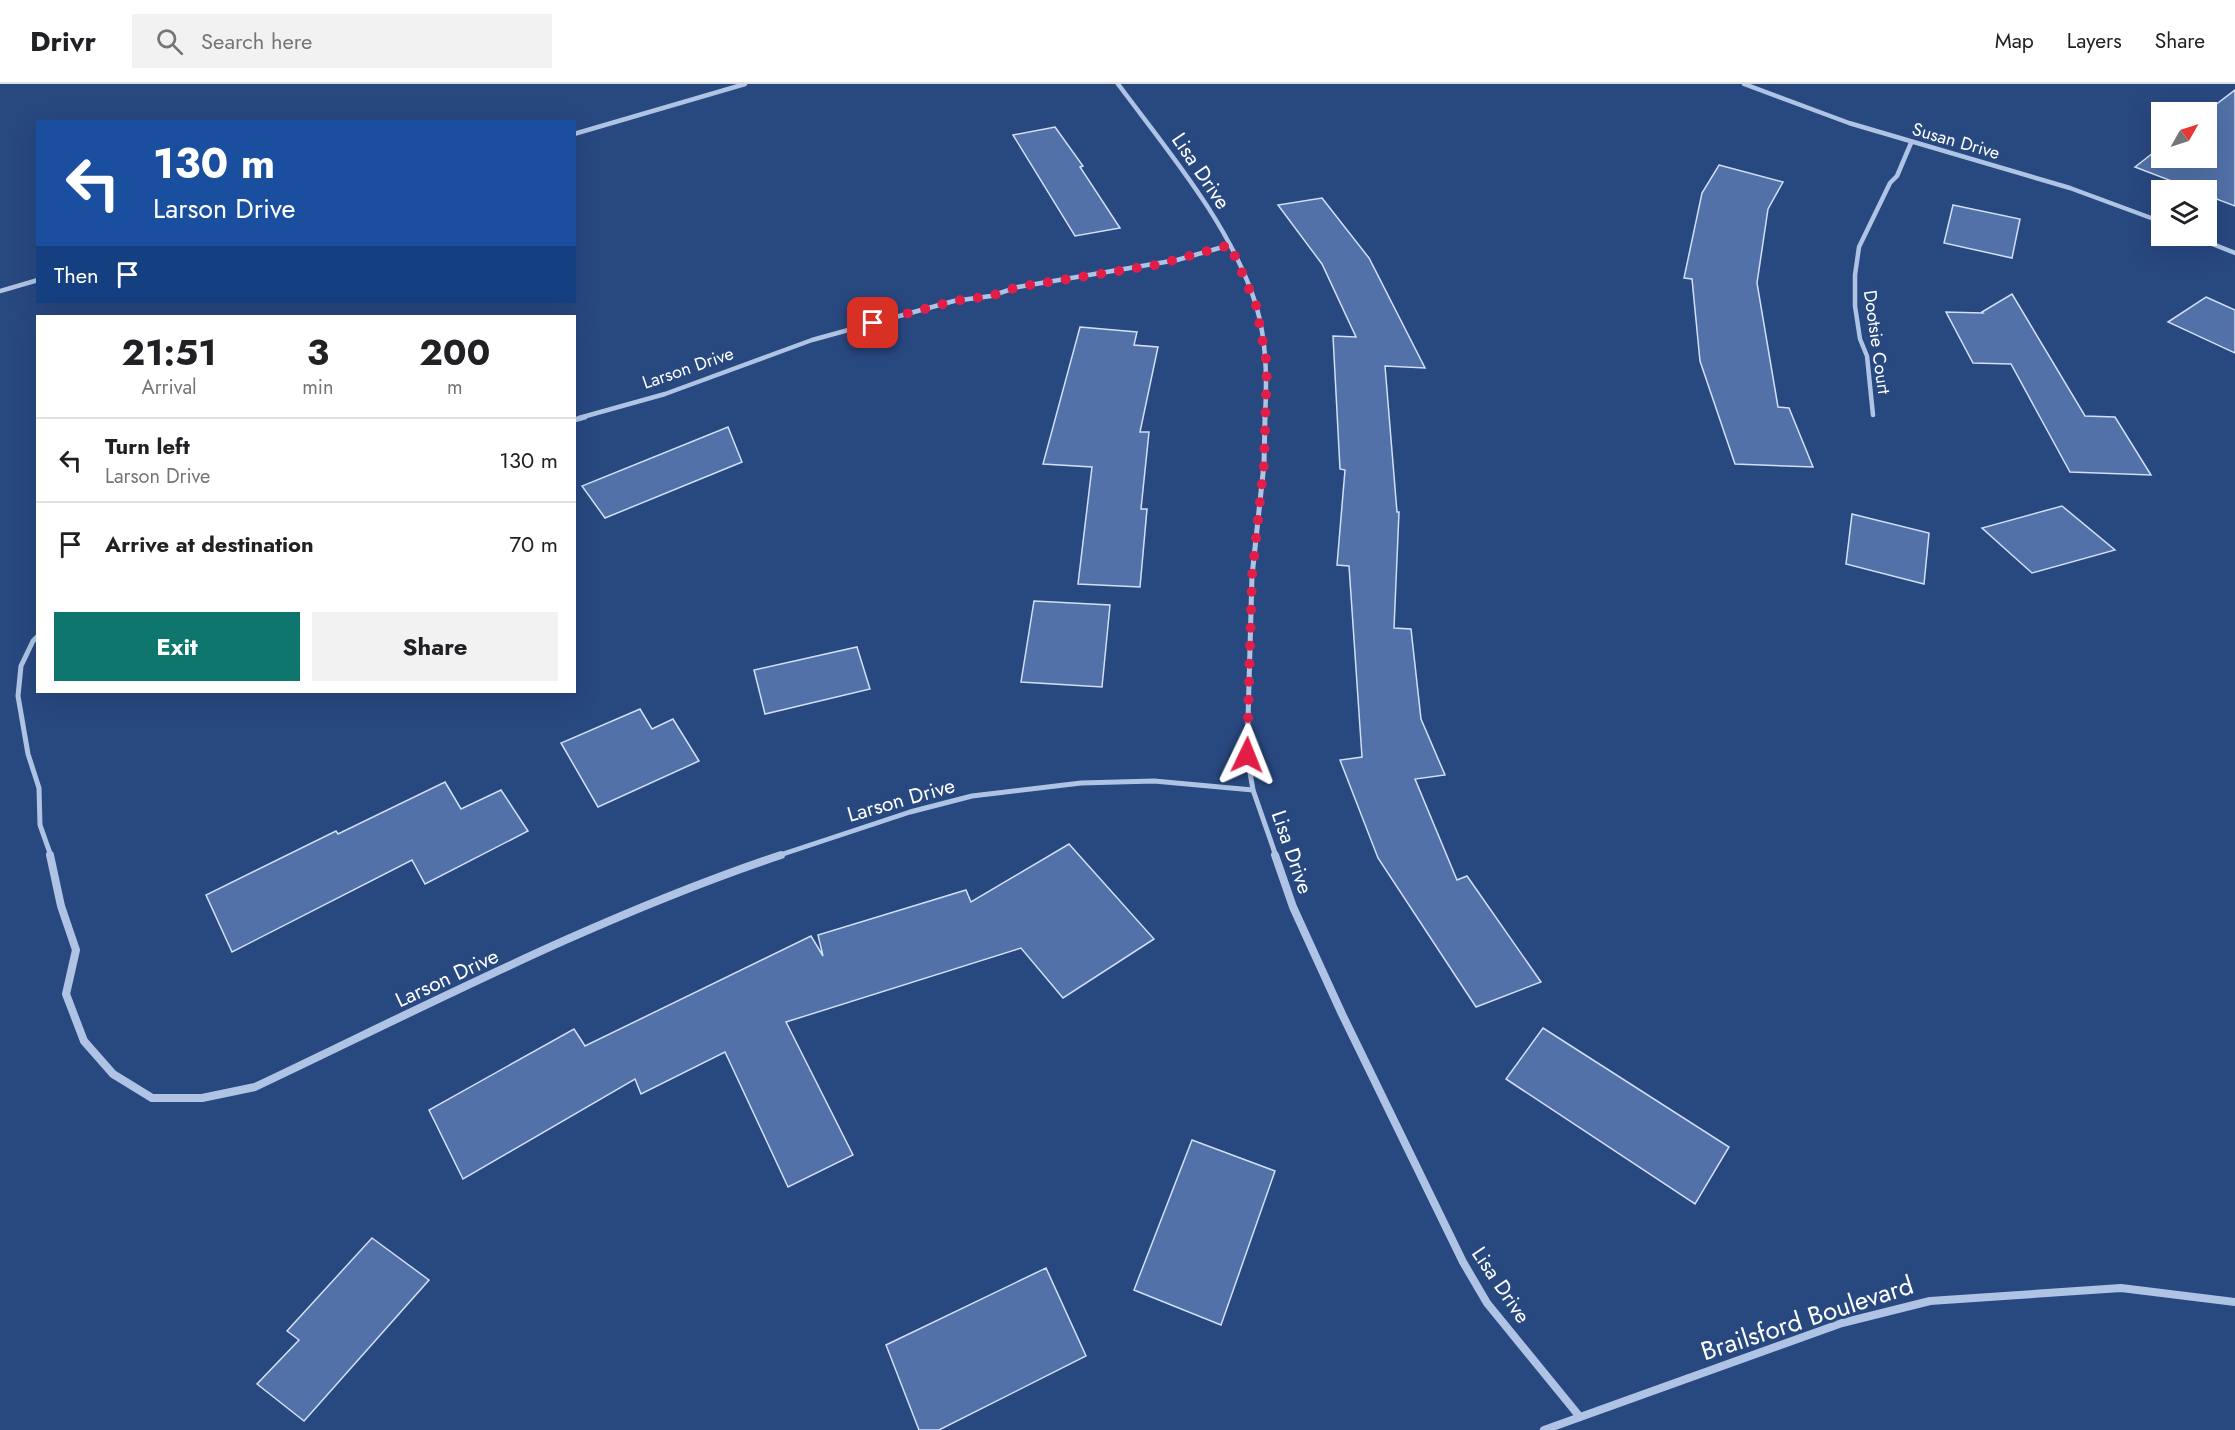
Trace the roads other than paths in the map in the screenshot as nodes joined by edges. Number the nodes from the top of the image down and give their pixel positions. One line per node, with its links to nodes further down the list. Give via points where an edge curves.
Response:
1 (745, 84): 4 (street)
2 (1118, 84): 7 (street, Lisa Drive, via 1196,189)
3 (1744, 84): 5 (street, Susan Drive)
4 (576, 133)
5 (1911, 143): 6 (street, Susan Drive, via 2044,181); 12 (street, Dootsie Court, via 1898,176 1890,183 1858,247 1855,306 1867,356)
6 (2151, 218)
7 (1230, 245): 13 (street, Larson Drive, via 1177,260 954,301 812,340 664,394); 15 (street, Lisa Drive, via 1256,305 1267,365 1264,464 1252,588 1247,755)
8 (2217, 246): 9 (street)
9 (2235, 253)
10 (36, 281): 11 (street)
11 (0, 291)
12 (1874, 416)
13 (576, 419)
14 (36, 638): 15 (street, Larson Drive, via 21,666 18,696 28,754 39,788 40,825 76,950 66,994 84,1041 113,1074 152,1098 202,1098 255,1087 600,924 724,874 910,812 972,796 1081,783 1154,781)
15 (1253, 790): 17 (street, Lisa Drive, via 1298,918 1463,1262 1487,1303)
16 (2235, 1302): 17 (street, Brailsford Boulevard, via 2121,1288 1930,1301 1842,1323)
17 (1580, 1417): 18 (street, Brailsford Boulevard)
18 (1544, 1430)

